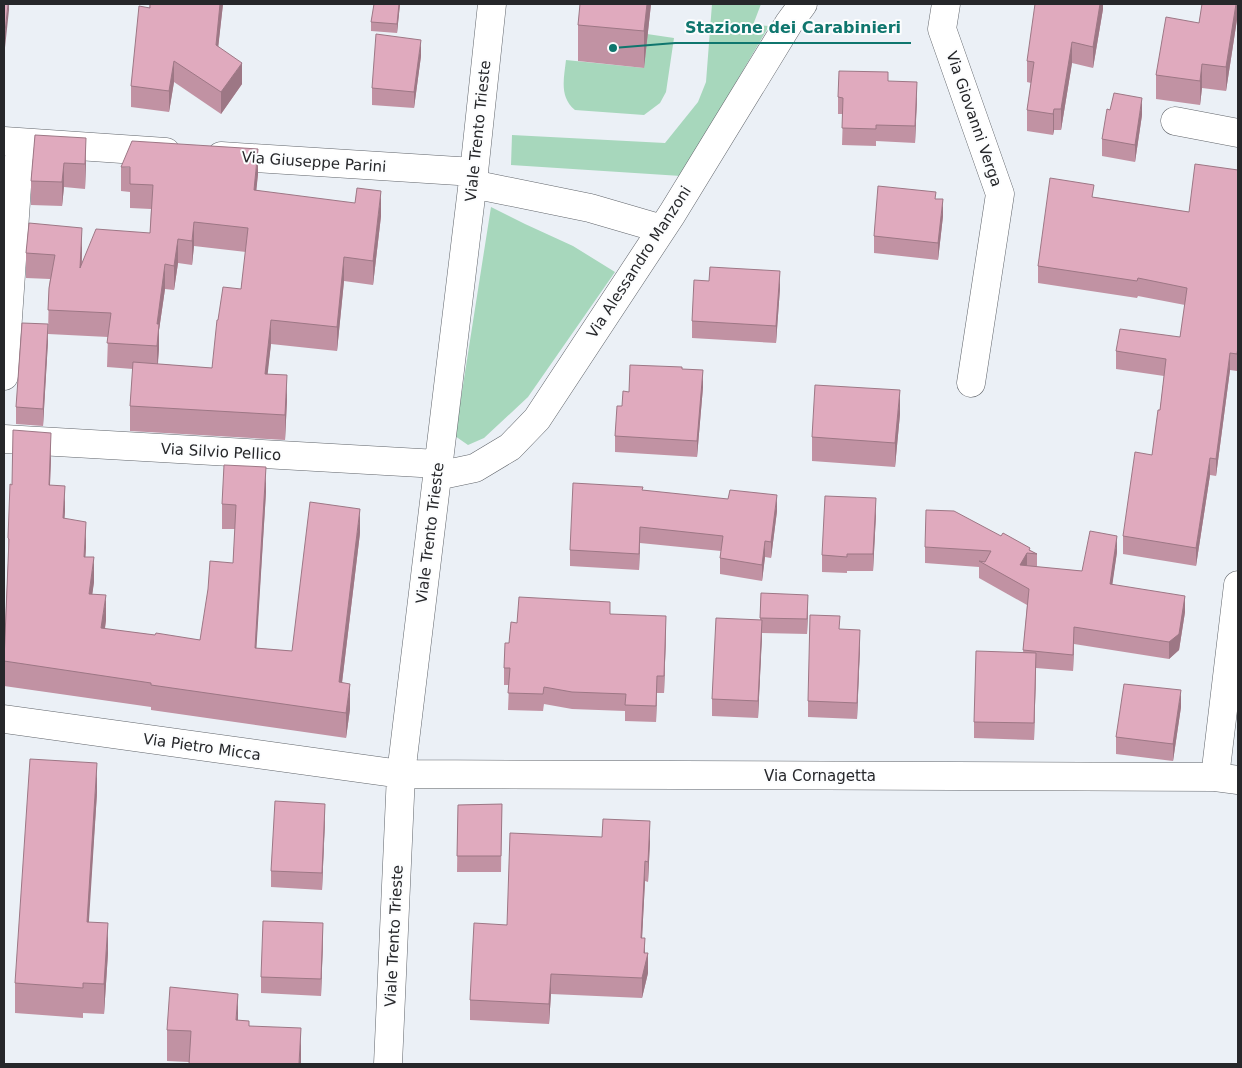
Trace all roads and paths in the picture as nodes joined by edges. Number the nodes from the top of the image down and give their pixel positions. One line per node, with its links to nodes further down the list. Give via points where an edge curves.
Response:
1 (492, 4): 7 (street, Viale Trento Trieste)
2 (946, 4): 10 (street, Via Giovanni Verga, via 942,29 1000,194)
3 (796, 13): 8 (street, Via Alessandro Manzoni)
4 (1175, 121): 5 (street)
5 (1238, 134)
6 (12, 142): 7 (street, Via Giuseppe Parini); 9 (street)
7 (473, 178): 8 (street, Via Giuseppe Parini); 12 (street, Viale Trento Trieste)
8 (662, 229): 12 (street, Via Alessandro Manzoni, via 537,419 510,447 475,468)
9 (4, 376)
10 (971, 383)
11 (4, 439): 12 (street, Via Silvio Pellico)
12 (438, 470): 15 (street, Viale Trento Trieste)
13 (1238, 584): 16 (street)
14 (4, 719): 15 (street, Via Pietro Micca)
15 (401, 774): 16 (street, Via Cornagetta); 17 (street, Viale Trento Trieste)
16 (1227, 778)
17 (388, 1064)

